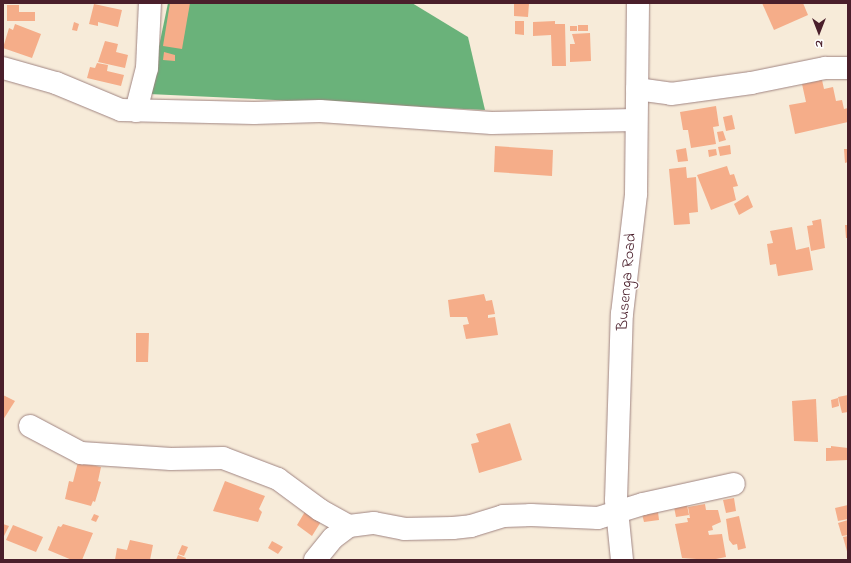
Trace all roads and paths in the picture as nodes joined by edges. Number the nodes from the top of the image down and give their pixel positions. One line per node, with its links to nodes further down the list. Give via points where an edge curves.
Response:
1 (150, 3): 6 (street, via 147,68)
2 (638, 3): 5 (street, Busenga Road)
3 (3, 68): 6 (street, via 56,83 120,110)
4 (848, 68): 5 (street, via 825,68 751,83 671,94)
5 (637, 89): 7 (street, Busenga Road)
6 (136, 111): 7 (street, via 320,111 492,123)
7 (635, 120): 10 (street, Busenga Road, via 636,194 622,314 616,500)
8 (30, 426): 11 (street, via 81,453 171,459 223,458 278,479 320,510)
9 (734, 484): 10 (street)
10 (618, 511): 11 (street, via 598,518 503,516 470,526 453,528 404,529 374,523); 13 (street, Busenga Road)
11 (349, 526): 12 (street, via 333,538)
12 (315, 560)
13 (622, 560)

